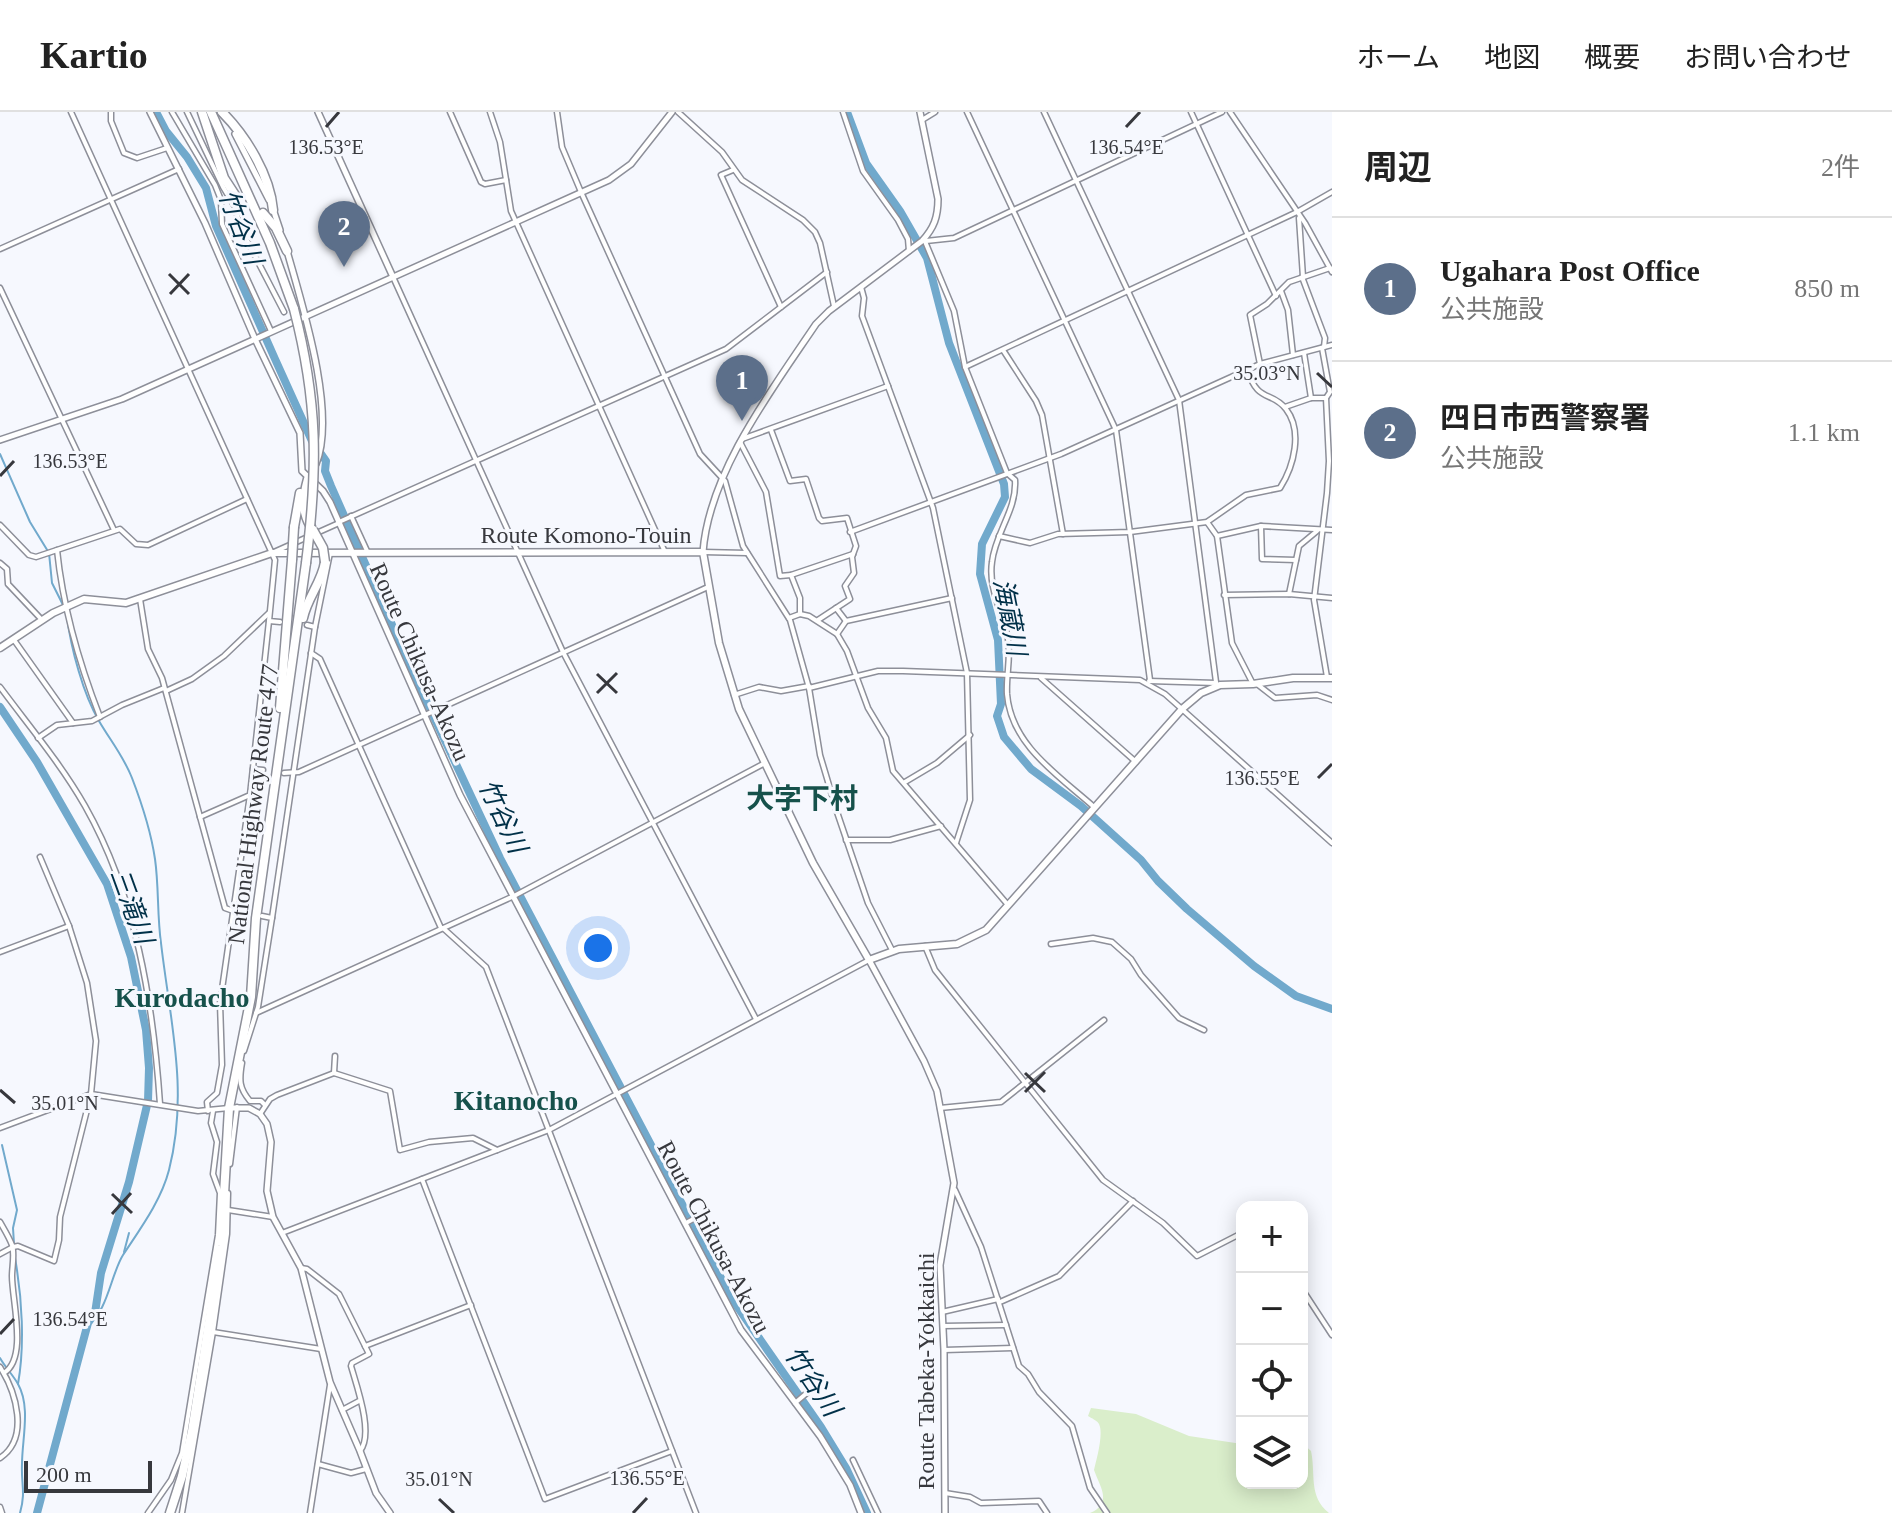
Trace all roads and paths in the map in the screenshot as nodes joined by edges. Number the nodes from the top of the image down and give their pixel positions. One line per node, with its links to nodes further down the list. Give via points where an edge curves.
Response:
1 (71, 112): 34 (street)
2 (111, 112): 26 (street, via 124,153 137,158)
3 (150, 112): 26 (main road)
4 (172, 112): 59 (street, via 220,196 222,224)
5 (187, 112): 56 (street)
6 (202, 112): 33 (highway, via 224,178)
7 (211, 112): 158 (highway, National Highway Route 477, bridge, via 270,243 308,367 316,469)
8 (222, 112): 35 (highway, via 239,130 268,187)
9 (318, 112): 47 (main road)
10 (450, 112): 29 (street, via 481,182)
11 (490, 112): 29 (street)
12 (557, 112): 31 (street, via 562,147)
13 (672, 112): 31 (main road, via 631,164)
14 (678, 112): 28 (street, via 722,152)
15 (843, 112): 43 (street, via 863,171 898,220)
16 (920, 112): 23 (main road)
17 (935, 112): 23 (street)
18 (967, 112): 36 (street)
19 (1044, 112): 30 (street)
20 (1191, 112): 24 (street)
21 (1222, 112): 24 (street)
22 (1230, 112): 37 (street)
23 (922, 120): 41 (main road, via 938,199 936,220)
24 (1197, 124): 30 (street); 40 (street)
25 (235, 134): 35 (main road)
26 (168, 148): 27 (main road)
27 (179, 169): 34 (street); 60 (main road)
28 (733, 170): 46 (street, via 809,225 819,238); 55 (street, via 721,175)
29 (506, 180): 39 (street)
30 (1077, 181): 36 (street); 52 (street)
31 (581, 192): 39 (main road); 70 (street)
32 (1332, 192): 37 (street)
33 (237, 198)
34 (111, 199): 42 (street); 69 (street)
35 (273, 210): 44 (main road)
36 (1013, 210): 41 (street, via 950,239); 58 (street)
37 (1297, 212): 40 (street); 45 (street); 48 (street)
38 (263, 213): 44 (highway)
39 (516, 222): 47 (main road); 75 (street)
40 (1248, 235): 52 (street); 53 (street)
41 (924, 240): 43 (main road); 67 (street, via 954,311)
42 (0, 249)
43 (911, 249): 49 (main road)
44 (287, 251): 57 (main road)
45 (1331, 270): 48 (street)
46 (827, 272): 54 (street); 55 (street)
47 (393, 277): 57 (main road); 84 (street)
48 (1302, 277): 51 (street); 62 (street, via 1325,338)
49 (861, 287): 54 (main road); 71 (street, via 862,316)
50 (0, 288): 77 (street)
51 (1281, 290): 53 (street); 65 (street)
52 (1128, 291): 58 (street); 74 (street)
53 (1276, 296): 66 (street, via 1250,315)
54 (834, 306): 81 (main road, via 816,324)
55 (781, 307): 70 (street, via 726,349)
56 (284, 312)
57 (306, 316): 59 (main road); 86 (main road, via 322,444)
58 (1066, 320): 63 (street); 79 (street)
59 (271, 331): 60 (main road)
60 (257, 338): 69 (main road); 86 (main road, via 300,433 300,468)
61 (1332, 345): 62 (street)
62 (1323, 348): 64 (street); 72 (street)
63 (1003, 350): 67 (street); 83 (street, via 1036,401)
64 (1304, 353): 65 (street); 73 (street)
65 (1293, 355): 66 (street)
66 (1260, 364): 68 (street)
67 (965, 367): 85 (street)
68 (1247, 369): 74 (street); 76 (street, via 1258,391)
69 (188, 370): 77 (main road); 88 (street)
70 (665, 377): 75 (street); 87 (street, via 700,454)
71 (888, 386): 78 (street); 89 (street)
72 (1329, 396): 73 (street); 82 (street)
73 (1311, 398): 76 (street)
74 (1179, 400): 79 (street); 92 (street)
75 (600, 406): 84 (street); 104 (street)
76 (1285, 407): 91 (street, via 1297,435 1281,486 1246,495)
77 (60, 420): 80 (main road); 96 (street)
78 (771, 430): 81 (street); 98 (street, via 790,481 806,479 819,518 847,518)
79 (1116, 430): 83 (street); 99 (street)
80 (0, 440)
81 (741, 440): 87 (main road); 114 (street, via 766,492 780,576)
82 (1329, 443): 95 (street)
83 (1050, 458): 85 (street); 100 (street)
84 (476, 462): 90 (street); 109 (street)
85 (1006, 473): 89 (street); 101 (street, via 1015,480 1016,491)
86 (308, 479): 90 (main road, Route Chikusa-Akozu); 158 (highway, bridge, via 297,501 294,527); 158 (highway, bridge, via 303,509 325,562 305,610)
87 (724, 479): 105 (main road); 110 (street)
88 (247, 499): 96 (street, via 148,545); 106 (street)
89 (932, 501): 98 (street); 120 (street)
90 (344, 520): 106 (street); 108 (main road, Route Chikusa-Akozu); 108 (street)
91 (1207, 522): 92 (street); 102 (street)
92 (1195, 523): 99 (street); 145 (street)
93 (0, 525): 103 (street, via 29,555)
94 (1261, 526): 95 (street); 102 (street); 112 (street, via 1262,559)
95 (1321, 529): 97 (street); 112 (street, via 1299,546); 119 (street)
96 (114, 530): 103 (street)
97 (1332, 530)
98 (850, 532): 111 (street, via 857,549)
99 (1130, 532): 100 (street); 144 (street)
100 (1063, 534): 101 (street, via 1030,543)
101 (999, 536): 140 (street, via 991,569 1008,641)
102 (1217, 536): 117 (street)
103 (57, 550): 122 (street)
104 (665, 552): 105 (main road, Route Komono-Touin); 109 (main road, Route Komono-Touin)
105 (703, 552): 110 (street); 115 (main road, Route Komono-Touin)
106 (272, 553): 107 (main road, Route Komono-Touin); 118 (main road, Route Komono-Touin); 124 (street)
107 (330, 553): 108 (main road, Route Komono-Touin); 133 (street)
108 (360, 553): 109 (main road, Route Komono-Touin); 153 (main road, Route Chikusa-Akozu)
109 (518, 553): 137 (street)
110 (747, 553): 126 (street)
111 (853, 554): 114 (street); 123 (street, via 854,573 845,586 850,599)
112 (1296, 560): 116 (street)
113 (0, 563): 127 (street, via 7,569 8,584)
114 (791, 575): 125 (street)
115 (708, 587): 137 (street); 150 (main road, Route Komono-Touin)
116 (1289, 594): 117 (street); 119 (street)
117 (1224, 595): 146 (street, via 1232,643)
118 (140, 597): 122 (main road, Route Komono-Touin, via 119,604 84,599); 149 (street, via 148,649)
119 (1314, 597): 121 (street); 143 (street)
120 (952, 598): 130 (street); 139 (street)
121 (1332, 598)
122 (65, 606): 127 (main road, Route Komono-Touin); 154 (street)
123 (836, 608): 128 (street); 130 (street)
124 (269, 613): 129 (street); 149 (street, via 224,656 192,679)
125 (800, 614): 126 (street); 128 (street)
126 (789, 618): 148 (street)
127 (42, 620): 135 (main road, Route Komono-Touin)
128 (818, 620): 134 (street)
129 (269, 621): 131 (street); 162 (street)
130 (846, 621): 134 (street)
131 (280, 622)
132 (307, 625): 133 (street)
133 (315, 627): 138 (street)
134 (837, 634): 141 (street)
135 (14, 640): 136 (main road, Route Komono-Touin); 155 (street)
136 (0, 648)
137 (563, 652): 153 (street); 170 (street)
138 (311, 653): 159 (street, via 320,659); 165 (street)
139 (967, 673): 140 (street); 141 (street); 156 (street)
140 (1005, 674): 142 (street); 168 (street, via 1010,711 1023,740)
141 (856, 675): 148 (street); 166 (street, via 886,738 890,766)
142 (1040, 676): 144 (street); 160 (street)
143 (1329, 677): 146 (main road)
144 (1149, 682): 145 (street); 152 (street)
145 (1218, 684): 146 (main road); 152 (main road)
146 (1255, 684): 151 (street, via 1275,698 1322,695)
147 (0, 687): 157 (street)
148 (809, 687): 150 (street, via 759,687); 172 (street, via 820,755)
149 (165, 689): 154 (street); 169 (street)
150 (734, 695): 161 (main road, Route Komono-Touin)
151 (1332, 700)
152 (1182, 709): 160 (main road); 174 (street)
153 (424, 715): 159 (street); 176 (main road, Route Chikusa-Akozu)
154 (98, 718): 155 (street)
155 (73, 723): 157 (street, via 57,725)
156 (970, 735): 166 (street); 173 (street, via 970,800)
157 (38, 738): 198 (street, via 86,807 118,872 150,1005)
158 (280, 741): 200 (highway, National Highway Route 477)
159 (359, 745): 165 (street); 183 (street)
160 (1136, 762): 168 (main road)
161 (765, 763): 170 (street); 188 (main road, Route Komono-Touin, via 813,863)
162 (253, 769): 163 (street); 167 (street)
163 (263, 770)
164 (284, 773): 165 (street)
165 (293, 774): 181 (street)
166 (905, 782): 171 (street)
167 (250, 795): 169 (street); 178 (street)
168 (1094, 810): 177 (main road)
169 (200, 817): 178 (street, via 225,908)
170 (652, 822): 176 (street); 190 (street)
171 (941, 826): 172 (street, via 890,840); 173 (street)
172 (846, 840): 186 (street, via 868,903)
173 (956, 843): 177 (street)
174 (1332, 843)
175 (40, 857): 182 (street)
176 (514, 896): 183 (street); 196 (main road, Route Chikusa-Akozu)
177 (1009, 906): 185 (main road, via 971,938)
178 (234, 913): 179 (street); 202 (street, via 220,1003 222,1065 217,1093 207,1102)
179 (242, 914)
180 (262, 916): 181 (street)
181 (272, 918): 189 (street)
182 (69, 926): 187 (street); 197 (street, via 87,983 96,1041)
183 (442, 928): 189 (street); 205 (street, via 486,967)
184 (1051, 944): 192 (street, via 1093,938 1112,942 1179,1018)
185 (925, 946): 186 (main road); 195 (street, via 935,970)
186 (892, 950): 188 (main road)
187 (0, 952)
188 (869, 960): 190 (street); 201 (main road, Route Tabeka-Yokkaichi, via 924,1061)
189 (256, 1013): 199 (street, via 239,1080 250,1101)
190 (756, 1019): 196 (street)
191 (1104, 1020): 195 (street)
192 (1204, 1030)
193 (335, 1056): 194 (street)
194 (334, 1073): 199 (street, via 277,1095); 206 (street, via 390,1091 400,1150 473,1138)
195 (1026, 1083): 201 (street, via 1001,1102); 209 (street, via 1103,1180)
196 (618, 1092): 205 (street); 214 (main road, Route Chikusa-Akozu)
197 (91, 1094): 198 (street); 204 (street); 217 (street, via 54,1261)
198 (159, 1104): 202 (street)
199 (265, 1105): 203 (street)
200 (233, 1107): 202 (street); 203 (main road); 210 (street); 226 (highway, National Highway Route 477)
201 (940, 1108): 208 (main road, Route Tabeka-Yokkaichi)
202 (210, 1111): 246 (street, via 217,1142 213,1174 220,1193 218,1235 182,1453)
203 (260, 1114): 212 (main road, via 271,1142 267,1191)
204 (0, 1128)
205 (549, 1130): 206 (street); 240 (street)
206 (497, 1150): 207 (street)
207 (422, 1179): 215 (street); 222 (street)
208 (955, 1190): 221 (street); 223 (main road, Route Tabeka-Yokkaichi, via 941,1251)
209 (1133, 1201): 216 (street, via 1197,1256); 221 (street, via 1059,1276)
210 (228, 1210): 212 (street); 226 (street)
211 (698, 1216): 214 (street)
212 (273, 1217): 215 (main road)
213 (0, 1222): 217 (street)
214 (687, 1223): 237 (main road, Route Chikusa-Akozu, via 741,1330)
215 (282, 1233): 219 (main road)
216 (1236, 1236)
217 (14, 1247): 218 (street); 233 (street, via 17,1345)
218 (0, 1254)
219 (301, 1268): 228 (street, via 339,1294); 230 (main road)
220 (1308, 1298): 227 (street)
221 (1000, 1301): 223 (street); 224 (street)
222 (471, 1305): 228 (street); 240 (street, via 545,1499)
223 (942, 1312): 225 (main road, Route Tabeka-Yokkaichi)
224 (1006, 1325): 225 (street); 229 (street)
225 (943, 1326): 231 (main road, Route Tabeka-Yokkaichi)
226 (211, 1332): 230 (street); 247 (highway, National Highway Route 477, via 186,1461); 248 (street)
227 (1332, 1335)
228 (365, 1346): 236 (street, via 369,1354 351,1366)
229 (1013, 1348): 231 (street); 256 (street, via 1021,1368 1072,1426 1090,1488)
230 (321, 1349): 234 (main road)
231 (944, 1350): 245 (main road, Route Tabeka-Yokkaichi)
232 (0, 1367): 233 (street)
233 (7, 1371): 241 (street, via 16,1404 17,1438)
234 (330, 1382): 238 (main road); 243 (street)
235 (808, 1392): 237 (street)
236 (359, 1401): 238 (street); 239 (street, via 366,1429)
237 (795, 1403): 252 (main road, Route Chikusa-Akozu, via 842,1471)
238 (342, 1410): 239 (main road)
239 (360, 1451): 244 (main road)
240 (672, 1451): 251 (street)
241 (0, 1458)
242 (853, 1460): 253 (street)
243 (318, 1464): 244 (street, via 351,1473); 249 (street)
244 (366, 1469): 250 (main road)
245 (945, 1493): 254 (main road, Route Tabeka-Yokkaichi); 255 (street, via 981,1503 1039,1501)
246 (148, 1513)
247 (170, 1513)
248 (182, 1513)
249 (310, 1513)
250 (390, 1513)
251 (696, 1513)
252 (861, 1513)
253 (878, 1513)
254 (945, 1513)
255 (1047, 1513)
256 (1107, 1513)

